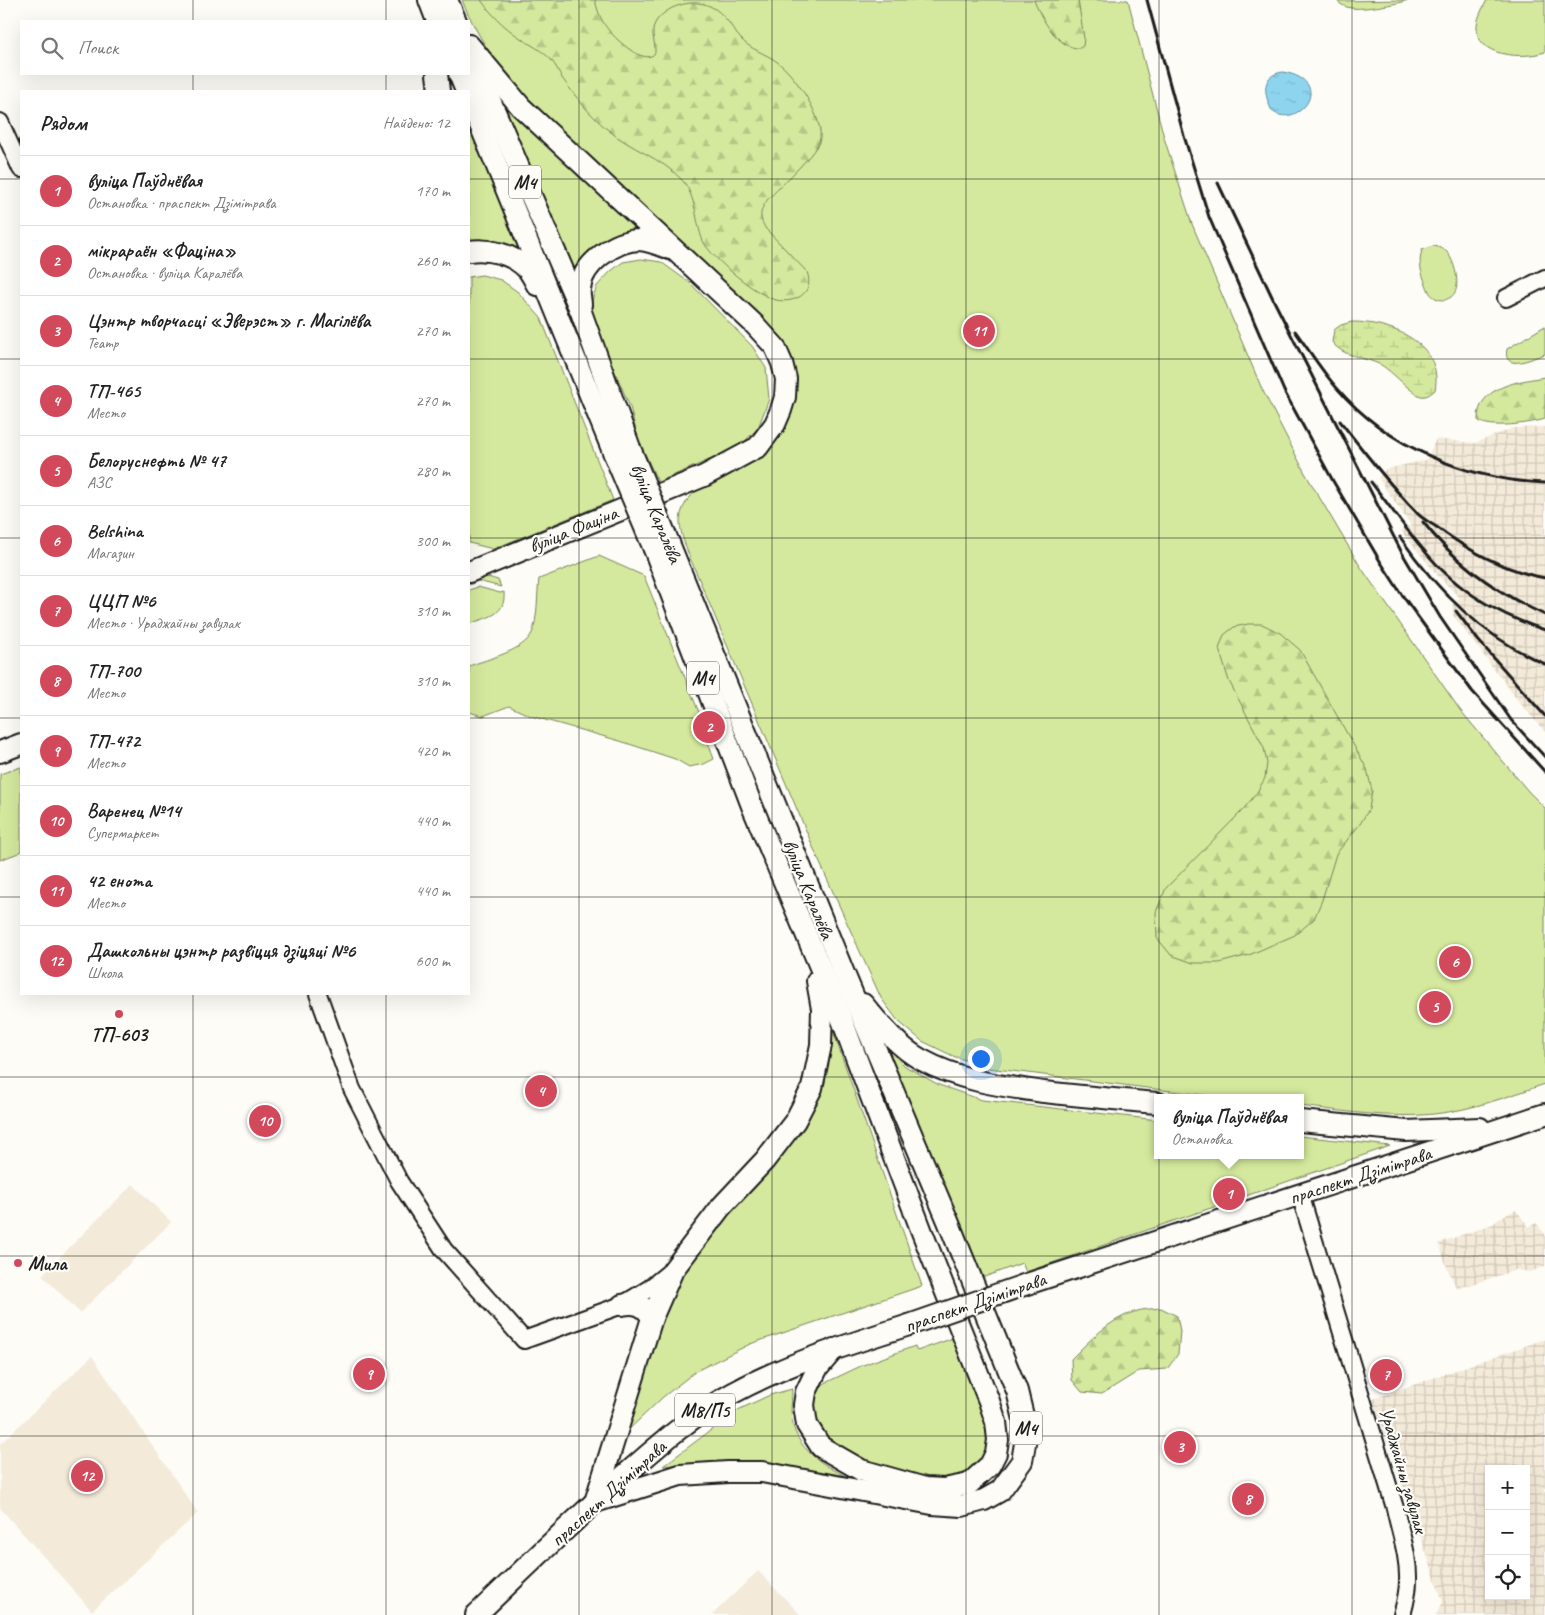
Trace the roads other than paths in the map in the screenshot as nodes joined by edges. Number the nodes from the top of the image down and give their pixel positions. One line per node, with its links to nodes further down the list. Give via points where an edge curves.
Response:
1 (434, 6): 2 (main road); 3 (main road)
2 (437, 20)
3 (455, 20)
4 (470, 46): 14 (main road, via 521,107)
5 (470, 54): 17 (main road, вуліца Каралёва / М4)
6 (438, 75): 8 (main road)
7 (459, 75): 9 (main road)
8 (440, 90)
9 (466, 90)
10 (470, 100): 18 (main road, вуліца Каралёва / М4)
11 (0, 122): 12 (street)
12 (20, 167)
13 (470, 251): 18 (main road, via 481,249 496,253 527,269)
14 (678, 252): 17 (main road, via 638,240 618,245 598,256 580,289); 22 (main road, вуліца Фаціна, via 774,347 786,379 785,397 775,424 758,447 704,476)
15 (1545, 278): 16 (street)
16 (1506, 298)
17 (582, 312): 19 (main road, вуліца Каралёва / М4)
18 (561, 323): 19 (main road, вуліца Каралёва / М4)
19 (622, 451): 20 (main road, вуліца Каралёва / М4, bridge)
20 (662, 546): 26 (main road, вуліца Каралёва / М4, via 752,806); 27 (main road, вуліца Каралёва / М4)
21 (470, 555): 22 (main road)
22 (497, 560): 23 (main road, вуліца Фаціна)
23 (470, 572)
24 (20, 744): 25 (main road)
25 (0, 752)
26 (813, 950): 35 (main road, М4); 36 (main road, via 822,1009 821,1045 812,1088 796,1121 721,1207)
27 (845, 976): 29 (main road, via 863,1004 900,1045 920,1059 954,1074 989,1085); 34 (main road, М4)
28 (318, 995): 37 (street, via 352,1088 399,1182 444,1250 524,1340)
29 (1154, 1103)
30 (1545, 1114): 32 (main road, праспект Дзімітрава / М8/П5)
31 (1304, 1120): 32 (main road, via 1406,1131)
32 (1509, 1126): 33 (main road, праспект Дзімітрава / М8/П5)
33 (1300, 1194): 39 (main road, праспект Дзімітрава / М8/П5, bridge); 42 (street, Ураджайны завулак, via 1399,1525 1408,1580)
34 (948, 1221): 35 (main road); 40 (main road, М4, via 1017,1391 1027,1432 1022,1461 1000,1491 962,1506 932,1504 762,1472 728,1472 680,1475)
35 (922, 1232): 39 (main road, М4, via 996,1422 998,1440 990,1465 969,1484 944,1489 925,1488 861,1470 821,1447 807,1425 804,1405 806,1392 817,1369)
36 (673, 1270): 37 (street); 38 (main road)
37 (622, 1305): 38 (main road, via 641,1306)
38 (652, 1318): 40 (main road)
39 (834, 1349): 40 (main road, праспект Дзімітрава / М8/П5, via 732,1393 702,1412)
40 (595, 1502): 41 (main road, праспект Дзімітрава / М8/П5)
41 (476, 1615)
42 (1402, 1615)

